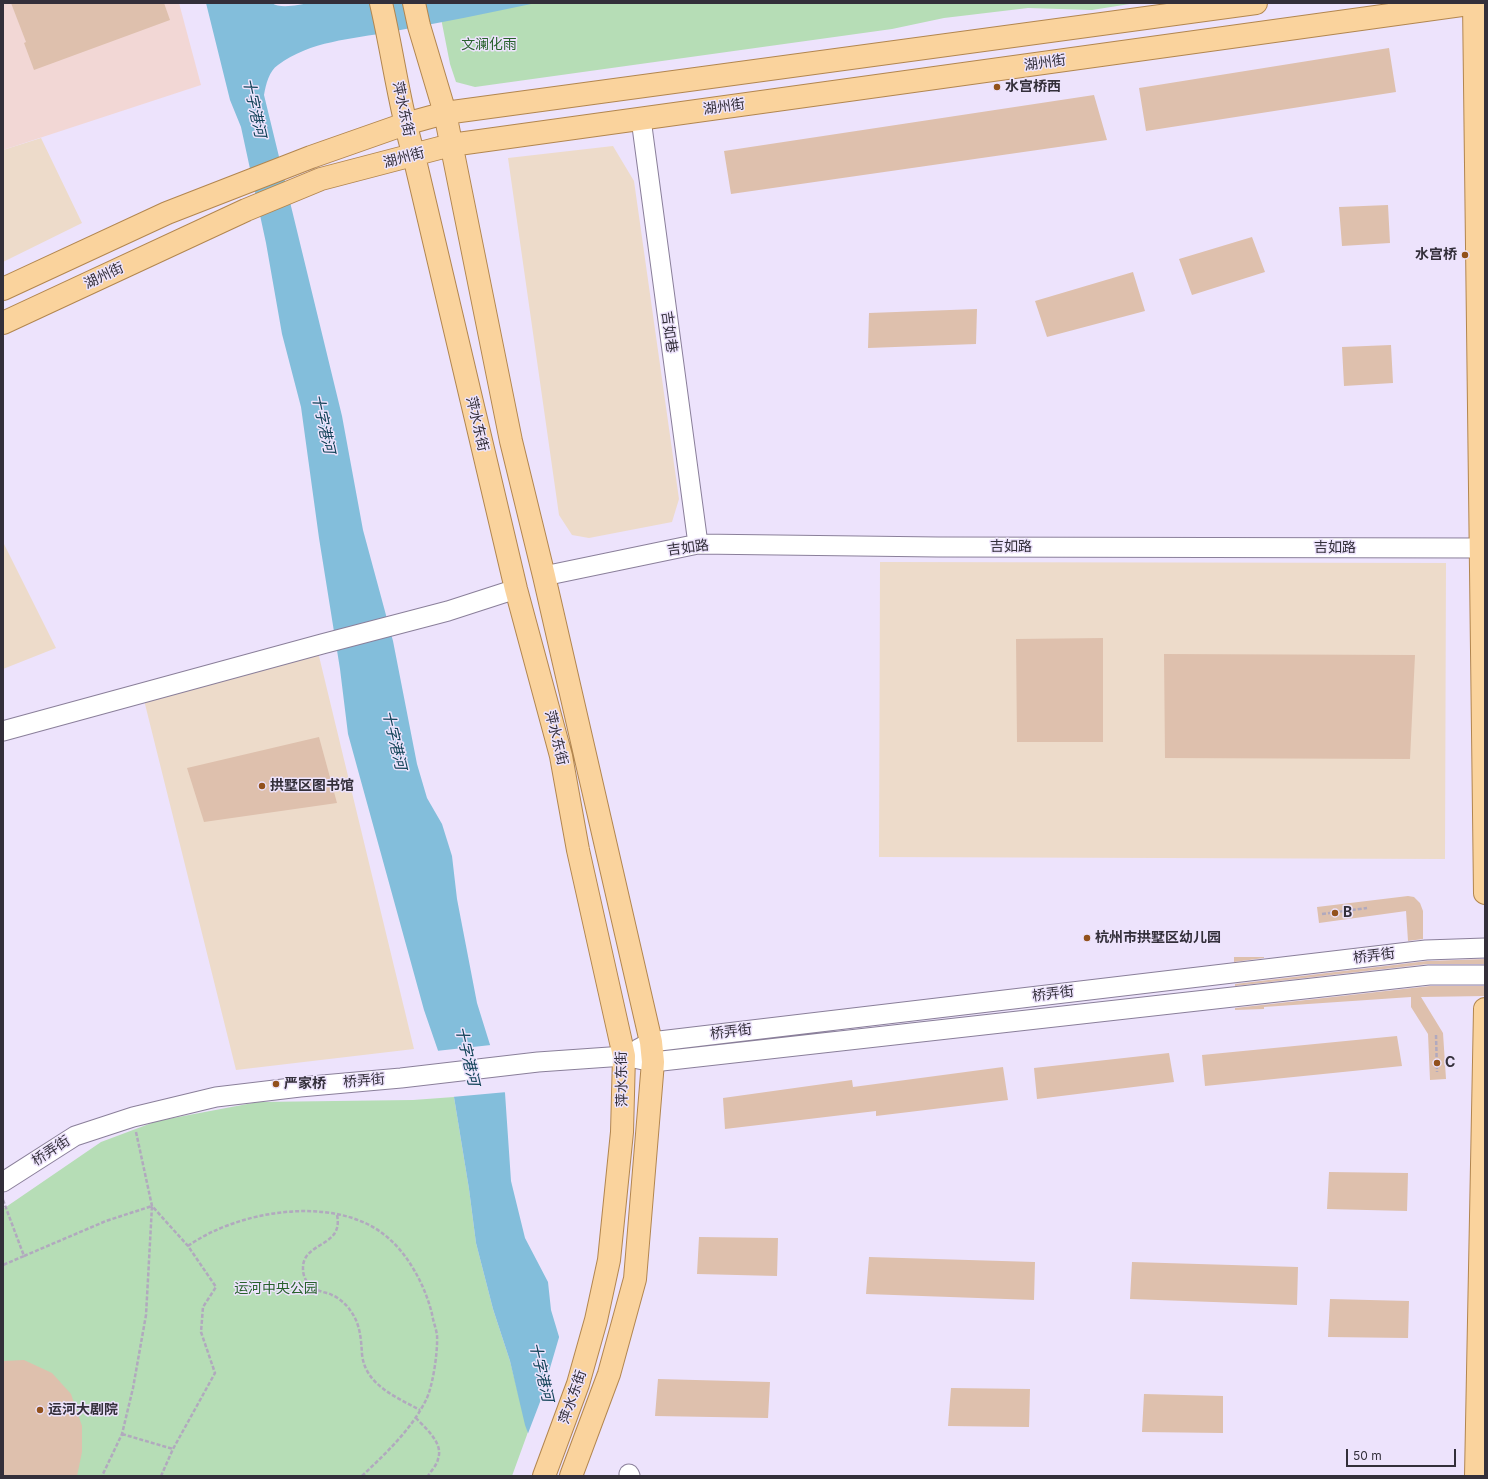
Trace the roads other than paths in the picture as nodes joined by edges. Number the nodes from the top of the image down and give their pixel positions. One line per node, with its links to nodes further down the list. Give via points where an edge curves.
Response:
1 (380, 3): 7 (main road, 萍水东街)
2 (414, 3): 5 (main road, 萍水东街)
3 (1256, 3): 5 (main road)
4 (1475, 3): 6 (main road, 湖州街); 13 (main road)
5 (445, 113): 7 (main road); 8 (main road, 萍水东街)
6 (640, 119): 8 (main road, 湖州街); 12 (street, 吉如巷)
7 (405, 124): 9 (main road, 萍水东街); 10 (main road, via 167,213)
8 (451, 145): 9 (main road, 湖州街); 14 (main road, 萍水东街, via 512,441)
9 (414, 156): 11 (main road, 湖州街, via 321,179 246,210); 15 (main road, 萍水东街)
10 (3, 289)
11 (3, 323)
12 (698, 544): 13 (street, 吉如路); 14 (street, 吉如路)
13 (1482, 548): 17 (main road)
14 (544, 576): 21 (main road, 萍水东街)
15 (516, 589): 16 (street, via 448,611); 22 (main road, 萍水东街, via 561,756 578,850)
16 (3, 731)
17 (1485, 893)
18 (1485, 948): 21 (street, 桥弄街, via 1426,950)
19 (1485, 975): 21 (street, 桥弄街, via 1429,975)
20 (1485, 1009): 26 (main road)
21 (652, 1052): 22 (street, 桥弄街); 25 (main road, 萍水东街, via 635,1279 609,1374)
22 (624, 1056): 23 (street, 桥弄街, via 538,1062 216,1097 133,1117 75,1136); 24 (main road, 萍水东街, via 622,1132 609,1260 578,1384)
23 (3, 1182)
24 (544, 1476)
25 (571, 1476)
26 (1476, 1476)

